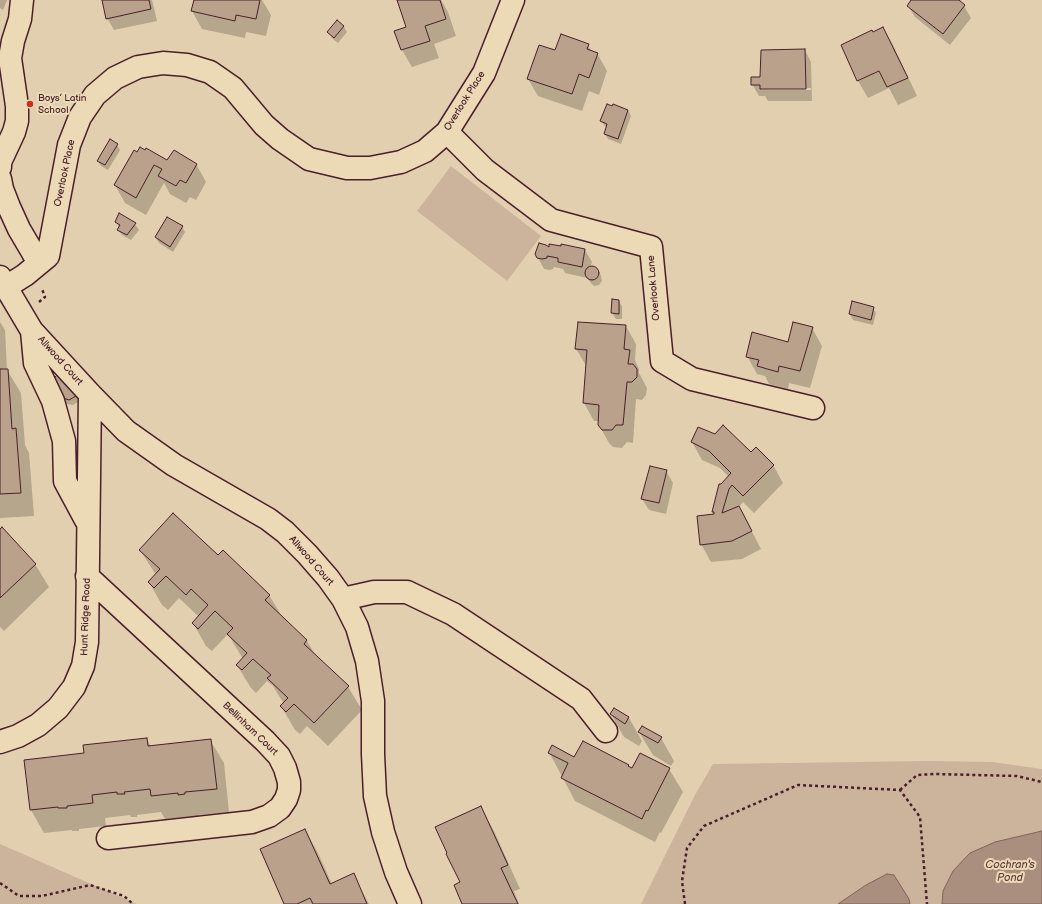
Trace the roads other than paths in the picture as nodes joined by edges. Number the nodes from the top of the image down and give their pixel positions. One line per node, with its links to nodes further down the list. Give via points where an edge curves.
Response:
1 (22, 0): 4 (street, via 10,58 17,121)
2 (513, 0): 3 (street, Overlook Place, via 484,73)
3 (447, 132): 6 (street, Overlook Place, via 425,152 401,162 370,168 347,168 309,159 280,139 233,88 210,72 187,64 163,63 138,67 115,78 95,96 80,118 69,145 48,256); 10 (street, Overlook Lane, via 485,170 551,220 651,247 662,361 692,379)
4 (0, 167)
5 (0, 179): 6 (street, via 19,229)
6 (39, 263): 7 (street, Overlook Place)
7 (3, 282): 8 (street)
8 (32, 330): 9 (street, Allwood Court); 11 (street, Hunt Ridge Road, via 35,363 53,401 64,442 65,481)
9 (90, 394): 11 (street, Hunt Ridge Road); 13 (street, Allwood Court, via 126,431 174,465 268,519 285,532 328,578)
10 (813, 408)
11 (87, 522): 12 (street, Hunt Ridge Road)
12 (87, 576): 15 (street, Hunt Ridge Road, via 87,642 83,666 74,687 58,708 38,725); 16 (street, Bellinham Court, via 265,741 279,756 286,768 289,782 286,799 280,808 269,816 252,822)
13 (343, 599): 14 (street, via 374,592 407,592 453,614 581,699); 17 (street, Allwood Court, via 358,627 367,662 373,701 375,796 383,832)
14 (606, 731)
15 (0, 742)
16 (108, 838)
17 (410, 904)

